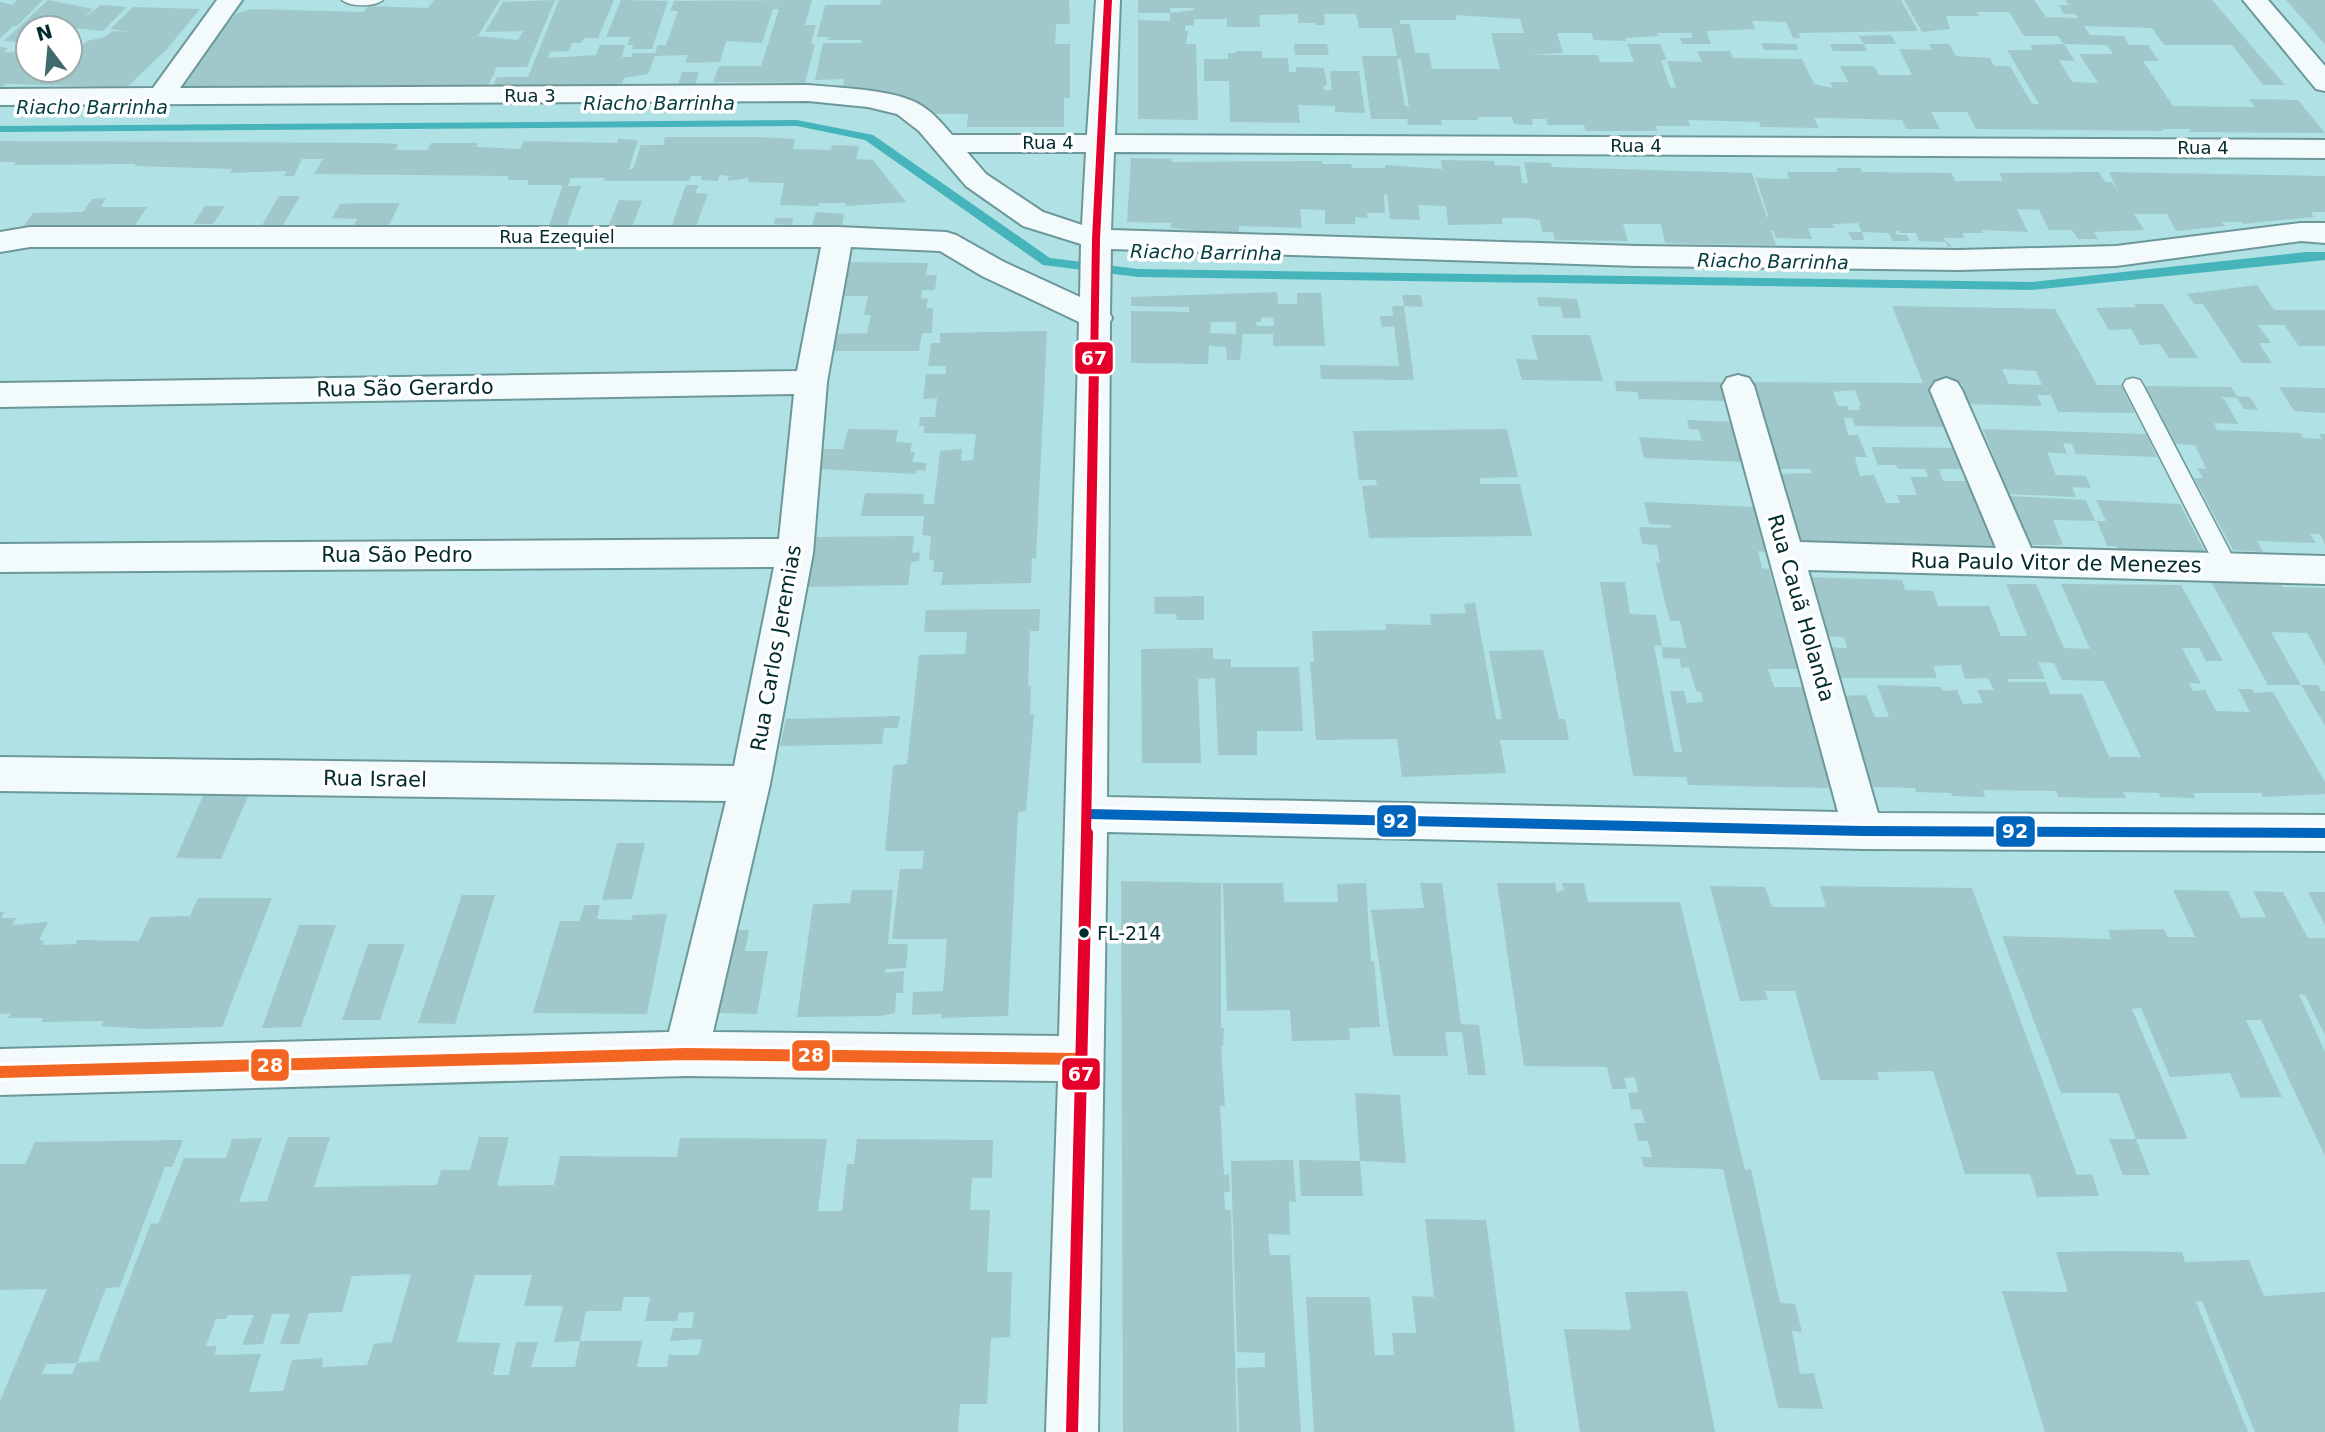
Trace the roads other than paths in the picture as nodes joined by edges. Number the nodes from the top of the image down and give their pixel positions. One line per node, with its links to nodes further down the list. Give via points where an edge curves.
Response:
1 (230, 0): 8 (street)
2 (349, 0): 3 (lane)
3 (376, 0)
4 (1108, 0): 10 (street)
5 (2255, 0): 6 (street)
6 (2325, 83)
7 (0, 97): 8 (street, Rua 3)
8 (160, 97): 9 (street, Rua 3, via 808,93 906,108)
9 (946, 143): 10 (street, Rua 4); 15 (street, Rua 3, via 976,180 1033,219)
10 (1099, 143): 11 (street, Rua 4); 15 (street)
11 (2325, 149)
12 (2325, 233): 15 (street, Rua 3, via 2301,232 2116,256 1959,260)
13 (838, 237): 14 (street, Rua Ezequiel, via 30,237); 16 (street, Rua Ezequiel, via 946,242 993,269); 17 (street, Rua Carlos Jeremias)
14 (0, 242)
15 (1096, 244): 16 (street)
16 (1097, 306): 30 (street)
17 (811, 382): 21 (street, Rua São Gerardo); 22 (street, Rua Carlos Jeremias)
18 (2133, 385): 26 (lane)
19 (1738, 386): 23 (street, Rua Cauã Holanda)
20 (1946, 390): 25 (street)
21 (0, 395)
22 (795, 553): 24 (street, Rua São Pedro); 29 (street, Rua Carlos Jeremias)
23 (1786, 556): 25 (street, Rua Paulo Vitor de Menezes); 31 (street, Rua Cauã Holanda)
24 (0, 558)
25 (2019, 561): 26 (street, Rua Paulo Vitor de Menezes)
26 (2227, 567): 27 (street, Rua Paulo Vitor de Menezes)
27 (2325, 570)
28 (0, 774): 29 (street, Rua Israel)
29 (750, 784): 33 (street, Rua Carlos Jeremias)
30 (1087, 814): 31 (street); 34 (street)
31 (1863, 831): 32 (street)
32 (2325, 833)
33 (686, 1054): 34 (street); 35 (street)
34 (1081, 1059): 36 (street)
35 (0, 1072)
36 (1072, 1432)

